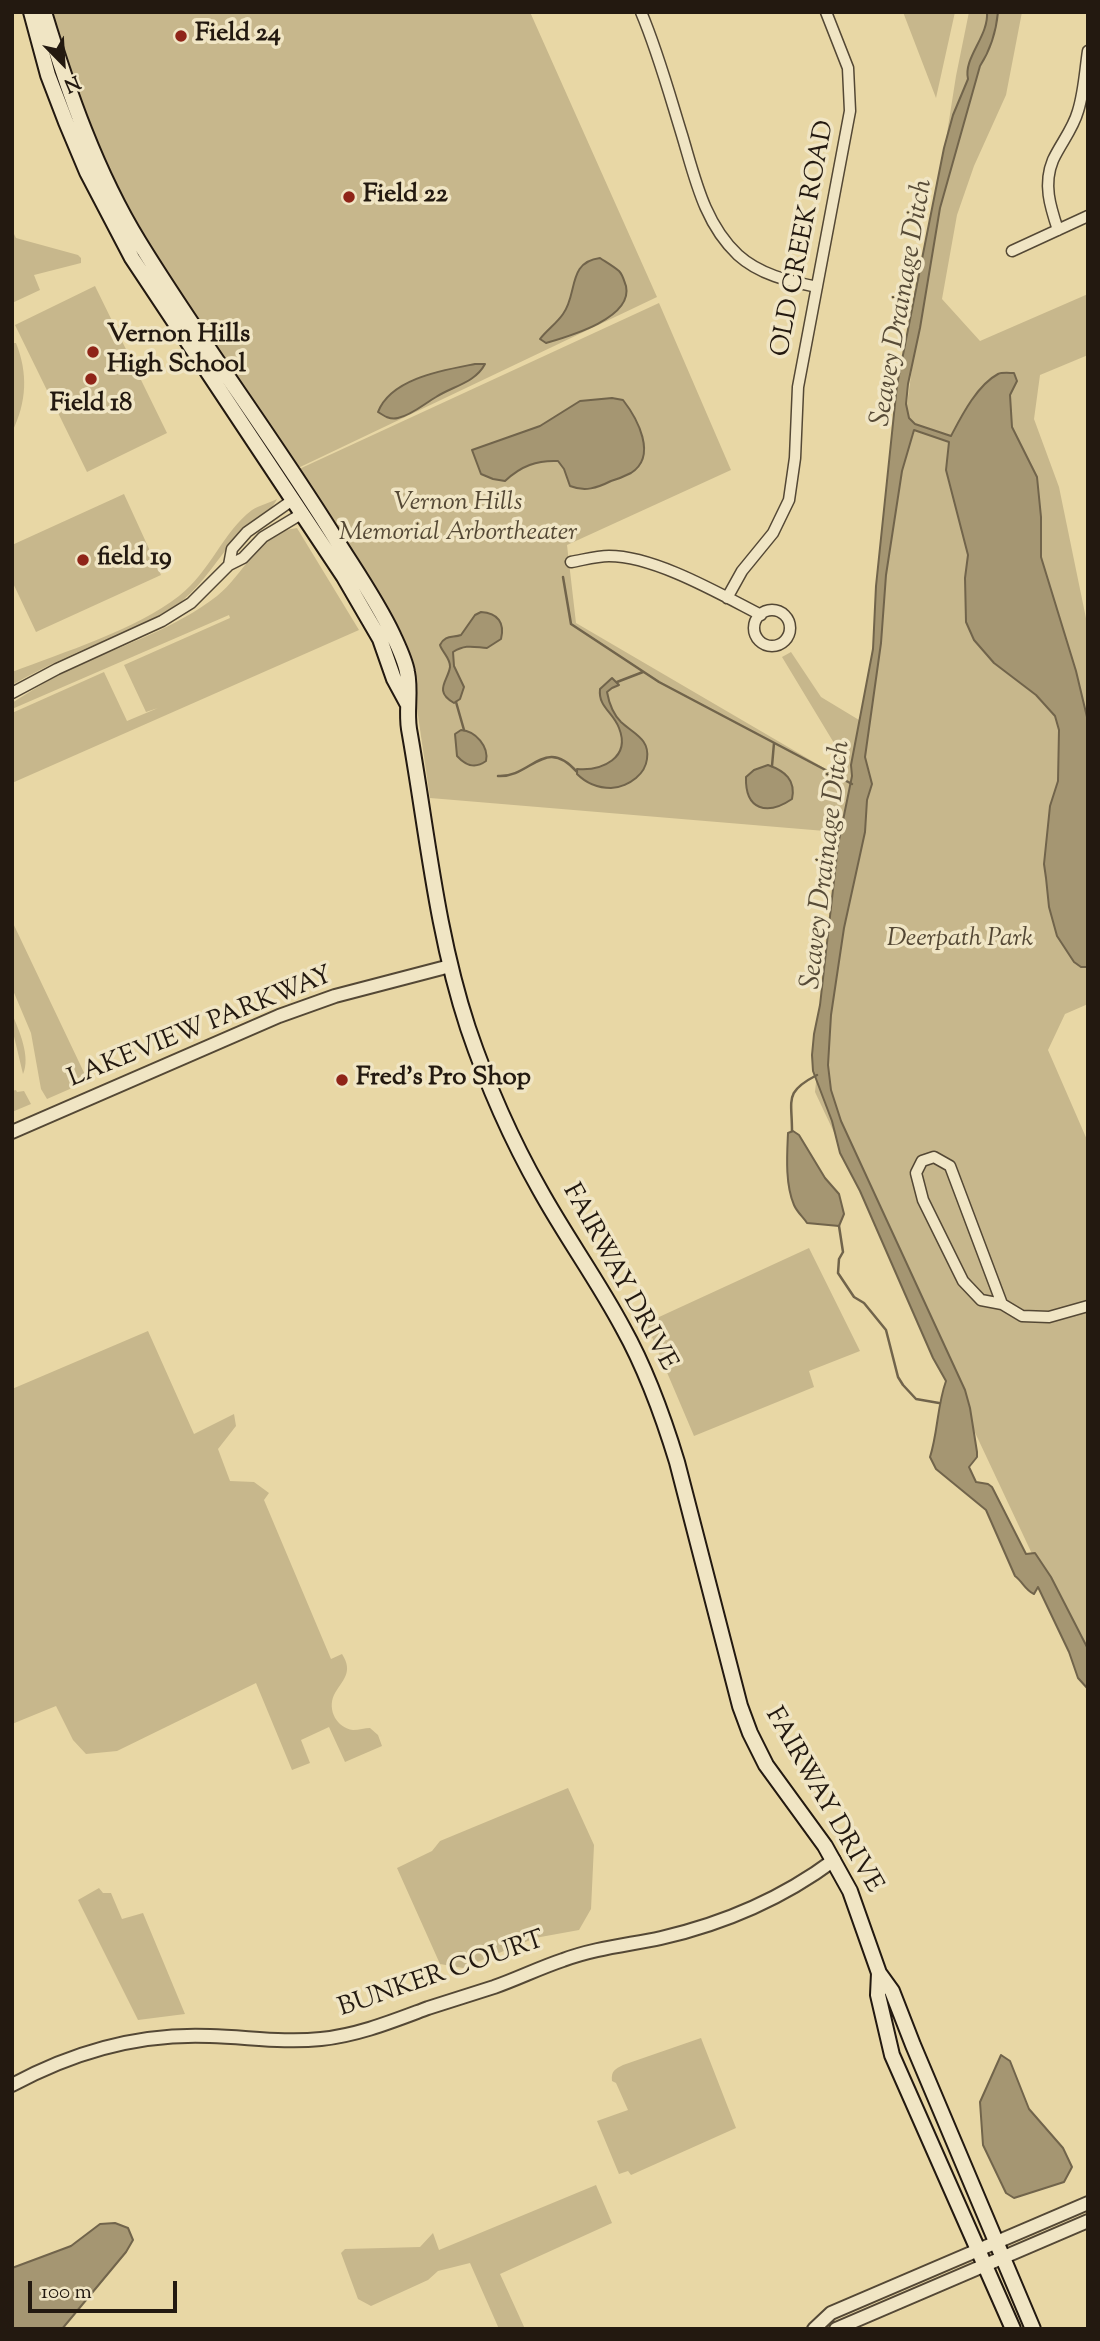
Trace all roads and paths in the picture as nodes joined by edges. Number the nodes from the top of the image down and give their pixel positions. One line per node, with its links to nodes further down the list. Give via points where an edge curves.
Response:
1 (31, 12): 10 (main road, FAIRWAY DRIVE, via 61,110 87,173 132,258)
2 (44, 12): 17 (main road, FAIRWAY DRIVE, via 67,85 110,187 139,241 311,499 377,607 400,650)
3 (641, 12): 9 (street, via 701,196 720,234 753,266)
4 (826, 12): 9 (street, OLD CREEK ROAD, via 848,68 850,111)
5 (1088, 51): 7 (street, via 1078,113 1048,176 1049,204)
6 (1088, 216): 7 (street)
7 (1058, 230): 8 (street)
8 (1012, 251)
9 (817, 287): 14 (street, OLD CREEK ROAD, via 798,387 789,500 774,533 742,571)
10 (294, 499): 11 (main road, FAIRWAY DRIVE); 13 (street, via 247,532 232,549)
11 (303, 513): 13 (street); 17 (main road, FAIRWAY DRIVE, via 369,617)
12 (571, 562): 14 (street, via 630,558)
13 (229, 565): 16 (street, via 191,603 162,621)
14 (727, 598): 15 (street)
15 (761, 615)
16 (12, 693)
17 (409, 707): 18 (main road, FAIRWAY DRIVE, via 430,867)
18 (450, 966): 19 (street, LAKEVIEW PARKWAY, via 279,1016); 22 (main road, FAIRWAY DRIVE, via 470,1034 514,1141 623,1327 667,1426 750,1733 766,1765)
19 (12, 1132)
20 (1002, 1304): 20 (street, via 950,1166 934,1157 922,1161 916,1173 923,1200 963,1280 981,1300); 21 (street, via 1022,1316 1049,1318)
21 (1088, 1306)
22 (834, 1860): 23 (main road, FAIRWAY DRIVE); 24 (street, BUNKER COURT, via 779,1894 723,1920 565,1959 373,2028 289,2041 176,2036 133,2041 72,2057)
23 (880, 1973): 27 (main road, FAIRWAY DRIVE, via 892,1991); 28 (main road, FAIRWAY DRIVE, via 878,1995 892,2055)
24 (12, 2085)
25 (1088, 2203): 27 (street)
26 (1088, 2221): 29 (street)
27 (996, 2242): 28 (street); 29 (main road, FAIRWAY DRIVE)
28 (979, 2249): 30 (main road, FAIRWAY DRIVE); 31 (street, via 831,2313)
29 (1003, 2257): 30 (street); 34 (main road, FAIRWAY DRIVE)
30 (986, 2264): 32 (street); 33 (main road, FAIRWAY DRIVE)
31 (814, 2329)
32 (836, 2329)
33 (1013, 2329)
34 (1033, 2329)

